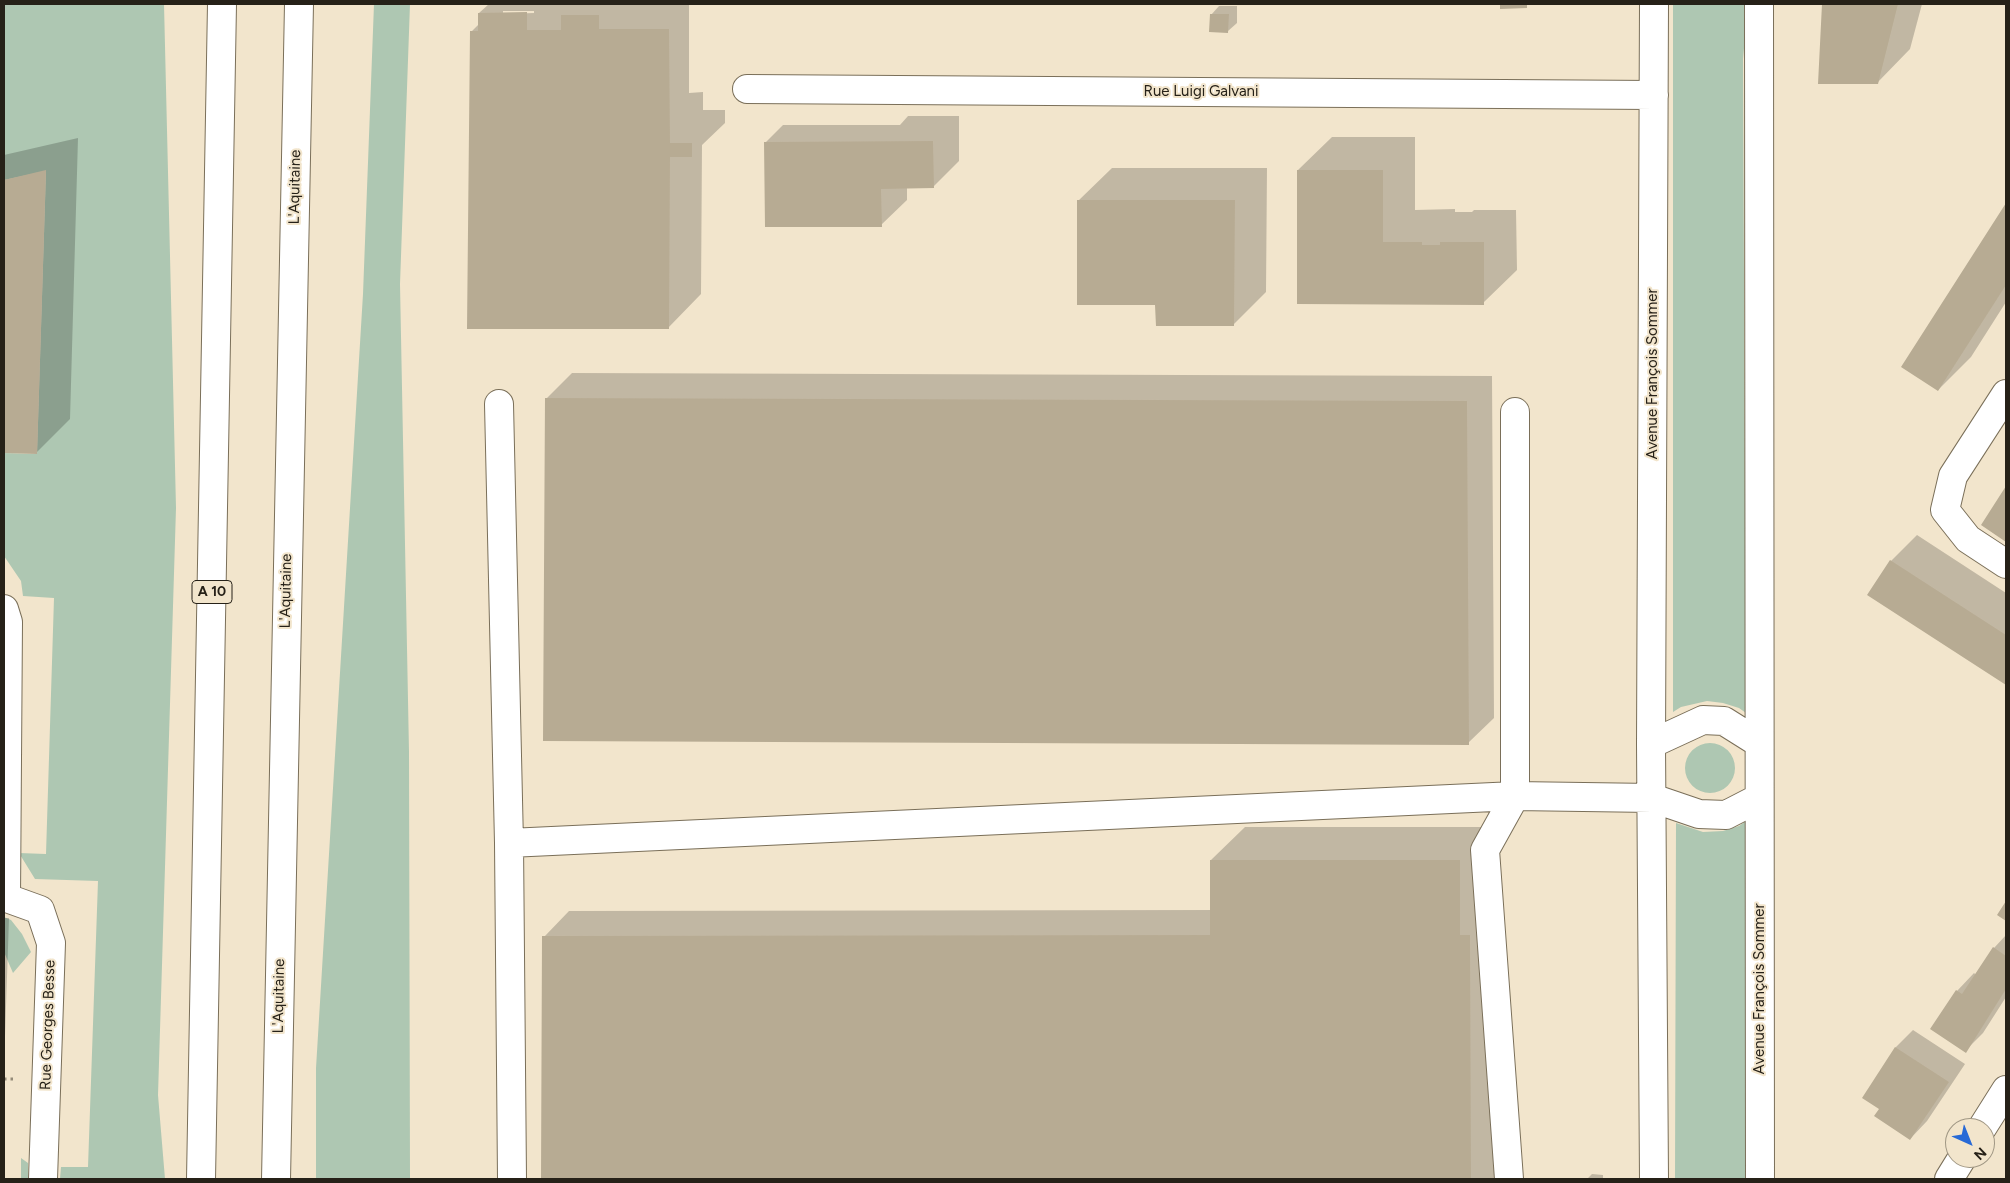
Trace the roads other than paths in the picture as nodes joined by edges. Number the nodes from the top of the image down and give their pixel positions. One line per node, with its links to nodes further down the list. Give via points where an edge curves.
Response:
1 (222, 4): 23 (main road, A 10)
2 (299, 4): 24 (main road, L'Aquitaine)
3 (1654, 4): 6 (main road, Avenue François Sommer)
4 (1759, 4): 12 (main road)
5 (748, 90): 6 (main road, Rue Luigi Galvani)
6 (1654, 95): 13 (main road, Avenue François Sommer)
7 (2006, 394): 10 (main road, via 1953,476 1945,510 1968,539)
8 (499, 404): 17 (main road)
9 (1515, 412): 14 (main road)
10 (2006, 564)
11 (4, 609): 18 (main road, via 8,622)
12 (1759, 743): 13 (main road, via 1724,721 1704,720); 16 (main road)
13 (1651, 744): 15 (main road)
14 (1515, 796): 15 (main road); 17 (main road); 26 (main road, via 1485,850)
15 (1652, 798): 16 (main road, via 1699,814 1726,815); 27 (main road)
16 (1759, 798): 28 (main road, Avenue François Sommer)
17 (509, 842): 25 (main road)
18 (5, 897): 22 (main road, Rue Georges Besse, via 40,910 52,943)
19 (2006, 1090): 20 (main road)
20 (1988, 1118)
21 (1956, 1168): 29 (main road)
22 (43, 1179)
23 (201, 1179)
24 (276, 1179)
25 (512, 1179)
26 (1510, 1179)
27 (1654, 1179)
28 (1760, 1179)
29 (1949, 1179)

